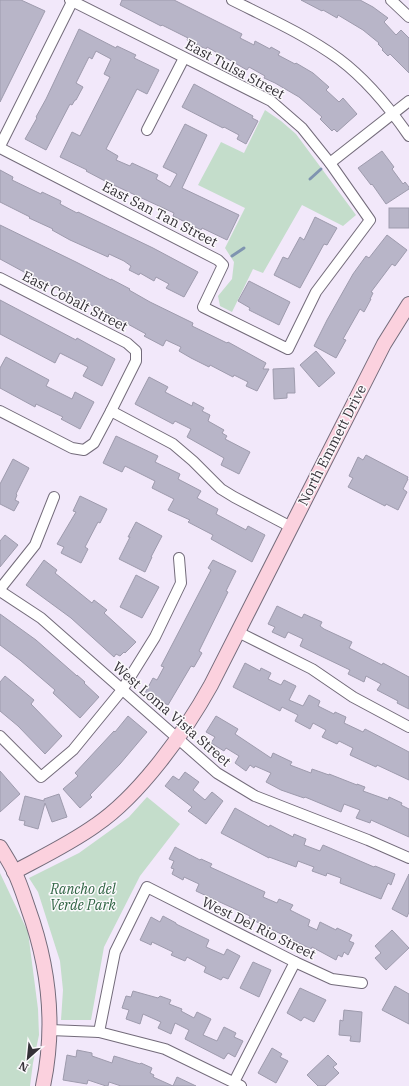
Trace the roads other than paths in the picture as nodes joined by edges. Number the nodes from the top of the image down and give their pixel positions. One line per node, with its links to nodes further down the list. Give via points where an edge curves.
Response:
1 (72, 0): 5 (street, East Tulsa Street); 10 (street)
2 (232, 0): 7 (street, via 306,38 339,59 367,84)
3 (391, 0): 4 (street)
4 (409, 17)
5 (184, 58): 8 (street); 11 (street, East Tulsa Street, via 271,101 302,128)
6 (409, 101): 7 (street)
7 (393, 114): 9 (street); 11 (street)
8 (147, 130)
9 (409, 136)
10 (0, 147): 12 (street, East San Tan Street, via 218,260 224,265 203,307 288,349 316,292)
11 (330, 163): 12 (street, East Tulsa Street)
12 (370, 220)
13 (0, 278): 16 (street, East Cobalt Street, via 127,343 136,351 136,361)
14 (409, 304): 18 (street, North Emmett Drive, via 384,344)
15 (0, 411): 16 (street, via 72,448 84,450 94,443)
16 (111, 411): 18 (street, via 173,444 221,489)
17 (54, 497): 20 (street, via 35,545)
18 (291, 527): 21 (street, North Emmett Drive)
19 (179, 558): 22 (street, via 181,582 155,637)
20 (0, 590): 22 (street, West Loma Vista Street, via 41,618)
21 (238, 632): 23 (street, via 312,669 353,697); 25 (street, North Emmett Drive, via 201,702)
22 (122, 690): 24 (street, via 73,750 41,777); 25 (street, West Loma Vista Street)
23 (409, 727)
24 (0, 736)
25 (177, 738): 27 (street, West Loma Vista Street, via 217,773 255,796); 28 (street, North Emmett Drive, via 120,806 72,840)
26 (0, 847): 28 (street)
27 (409, 858)
28 (14, 872): 31 (street, via 38,936 48,981)
29 (295, 962): 30 (street, West Del Rio Street, via 332,979); 32 (street, West Del Rio Street, via 147,887 114,952); 33 (street)
30 (362, 983)
31 (50, 1030): 32 (street); 34 (street)
32 (99, 1032): 33 (street, via 165,1048)
33 (237, 1084)
34 (43, 1086)

